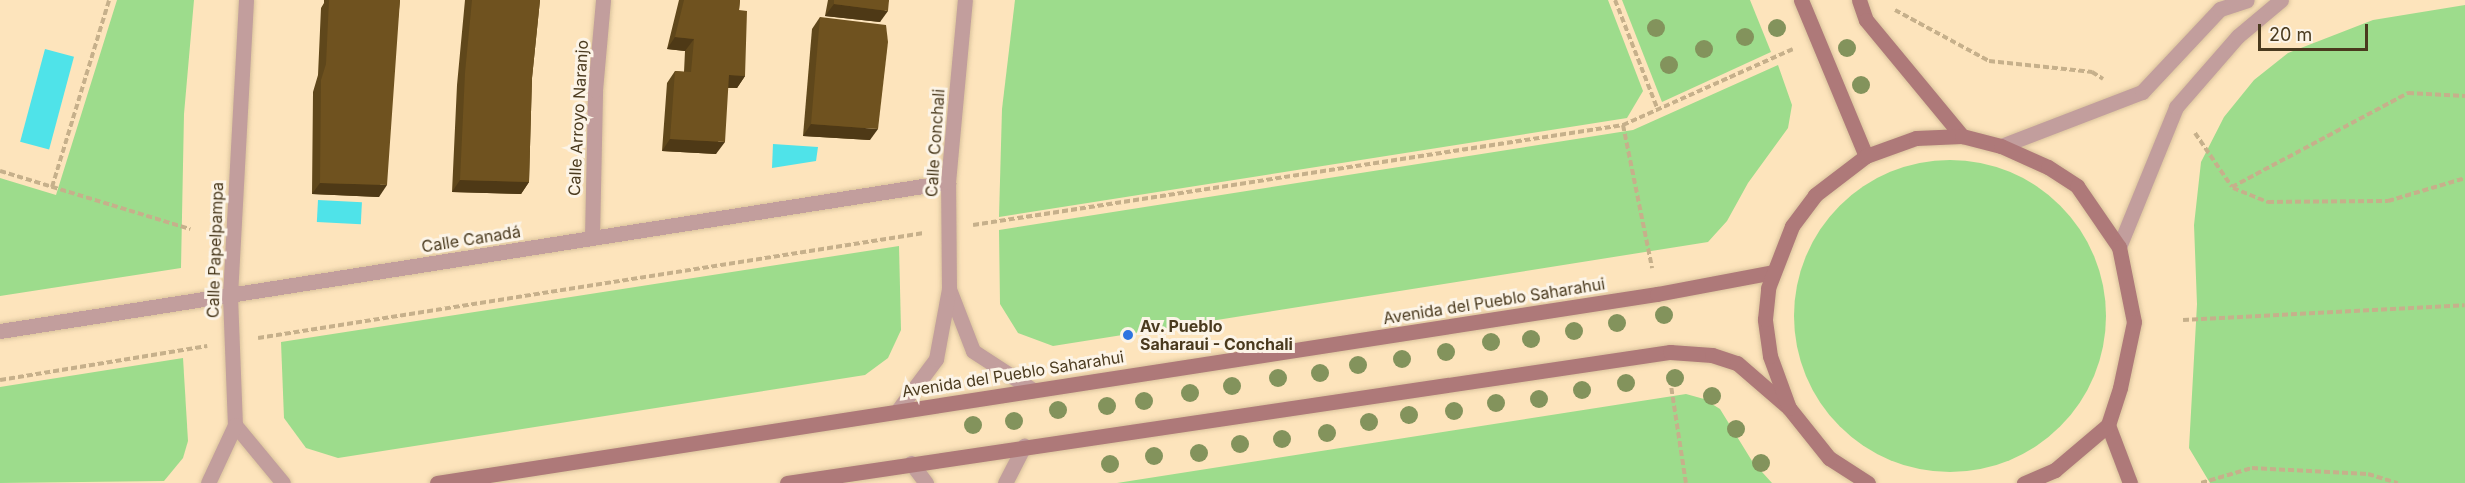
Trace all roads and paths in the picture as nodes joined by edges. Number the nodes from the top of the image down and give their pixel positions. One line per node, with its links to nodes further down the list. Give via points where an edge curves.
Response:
1 (109, 0): 18 (path)
2 (246, 0): 26 (street, Calle Papelpampa)
3 (603, 0): 22 (street, Calle Arroyo Naranjo)
4 (965, 0): 17 (street, Calle Conchali)
5 (1615, 0): 11 (path)
6 (1801, 0): 10 (main road)
7 (1859, 0): 12 (main road, via 1866,20)
8 (2247, 0): 13 (street, via 2220,9 2142,92)
9 (2281, 0): 23 (street, via 2238,36 2176,107)
10 (1815, 38): 11 (path, via 1772,61); 14 (main road)
11 (1658, 108): 20 (path, via 1623,125)
12 (1962, 136): 13 (main road); 14 (main road, via 1916,138)
13 (2001, 146): 23 (main road, via 2048,167 2077,186)
14 (1866, 156): 24 (main road, via 1815,195 1792,226)
15 (0, 171): 18 (path)
16 (2465, 178): 19 (path, via 2388,201 2268,202)
17 (948, 182): 20 (street, Calle Conchali); 22 (street, Calle Canadá)
18 (51, 187): 21 (path)
19 (2232, 188)
20 (949, 228): 25 (street, Calle Conchali); 30 (path)
21 (190, 229)
22 (592, 237): 26 (street, Calle Canadá)
23 (2119, 247): 36 (main road, via 2134,322)
24 (1773, 272): 32 (main road, Avenida del Pueblo Saharahui, via 1657,294); 33 (main road, via 1765,319 1770,356)
25 (949, 289): 32 (street, Calle Conchali, via 973,351); 34 (street, Calle Conchali, via 936,359)
26 (230, 296): 29 (street, Calle Canadá); 30 (street, Calle Papelpampa)
27 (2465, 304): 28 (path)
28 (2183, 320)
29 (0, 331)
30 (231, 342): 31 (path); 35 (street, Calle Papelpampa)
31 (0, 380)
32 (1032, 390): 34 (main road, Avenida del Pueblo Saharahui)
33 (1789, 408): 37 (main road, via 1737,363 1712,355 1670,352); 45 (main road, via 1829,458)
34 (898, 410): 41 (main road, Avenida del Pueblo Saharahui)
35 (234, 425): 39 (street); 40 (street)
36 (2108, 425): 46 (main road, via 2055,470); 47 (main road)
37 (1024, 446): 38 (main road); 44 (street)
38 (911, 463): 42 (main road); 43 (street)
39 (208, 483)
40 (283, 483)
41 (437, 483)
42 (787, 483)
43 (926, 483)
44 (1005, 483)
45 (1868, 483)
46 (2024, 483)
47 (2130, 483)
48 (2201, 483): 49 (path, via 2252,468 2368,474)
49 (2398, 483)

